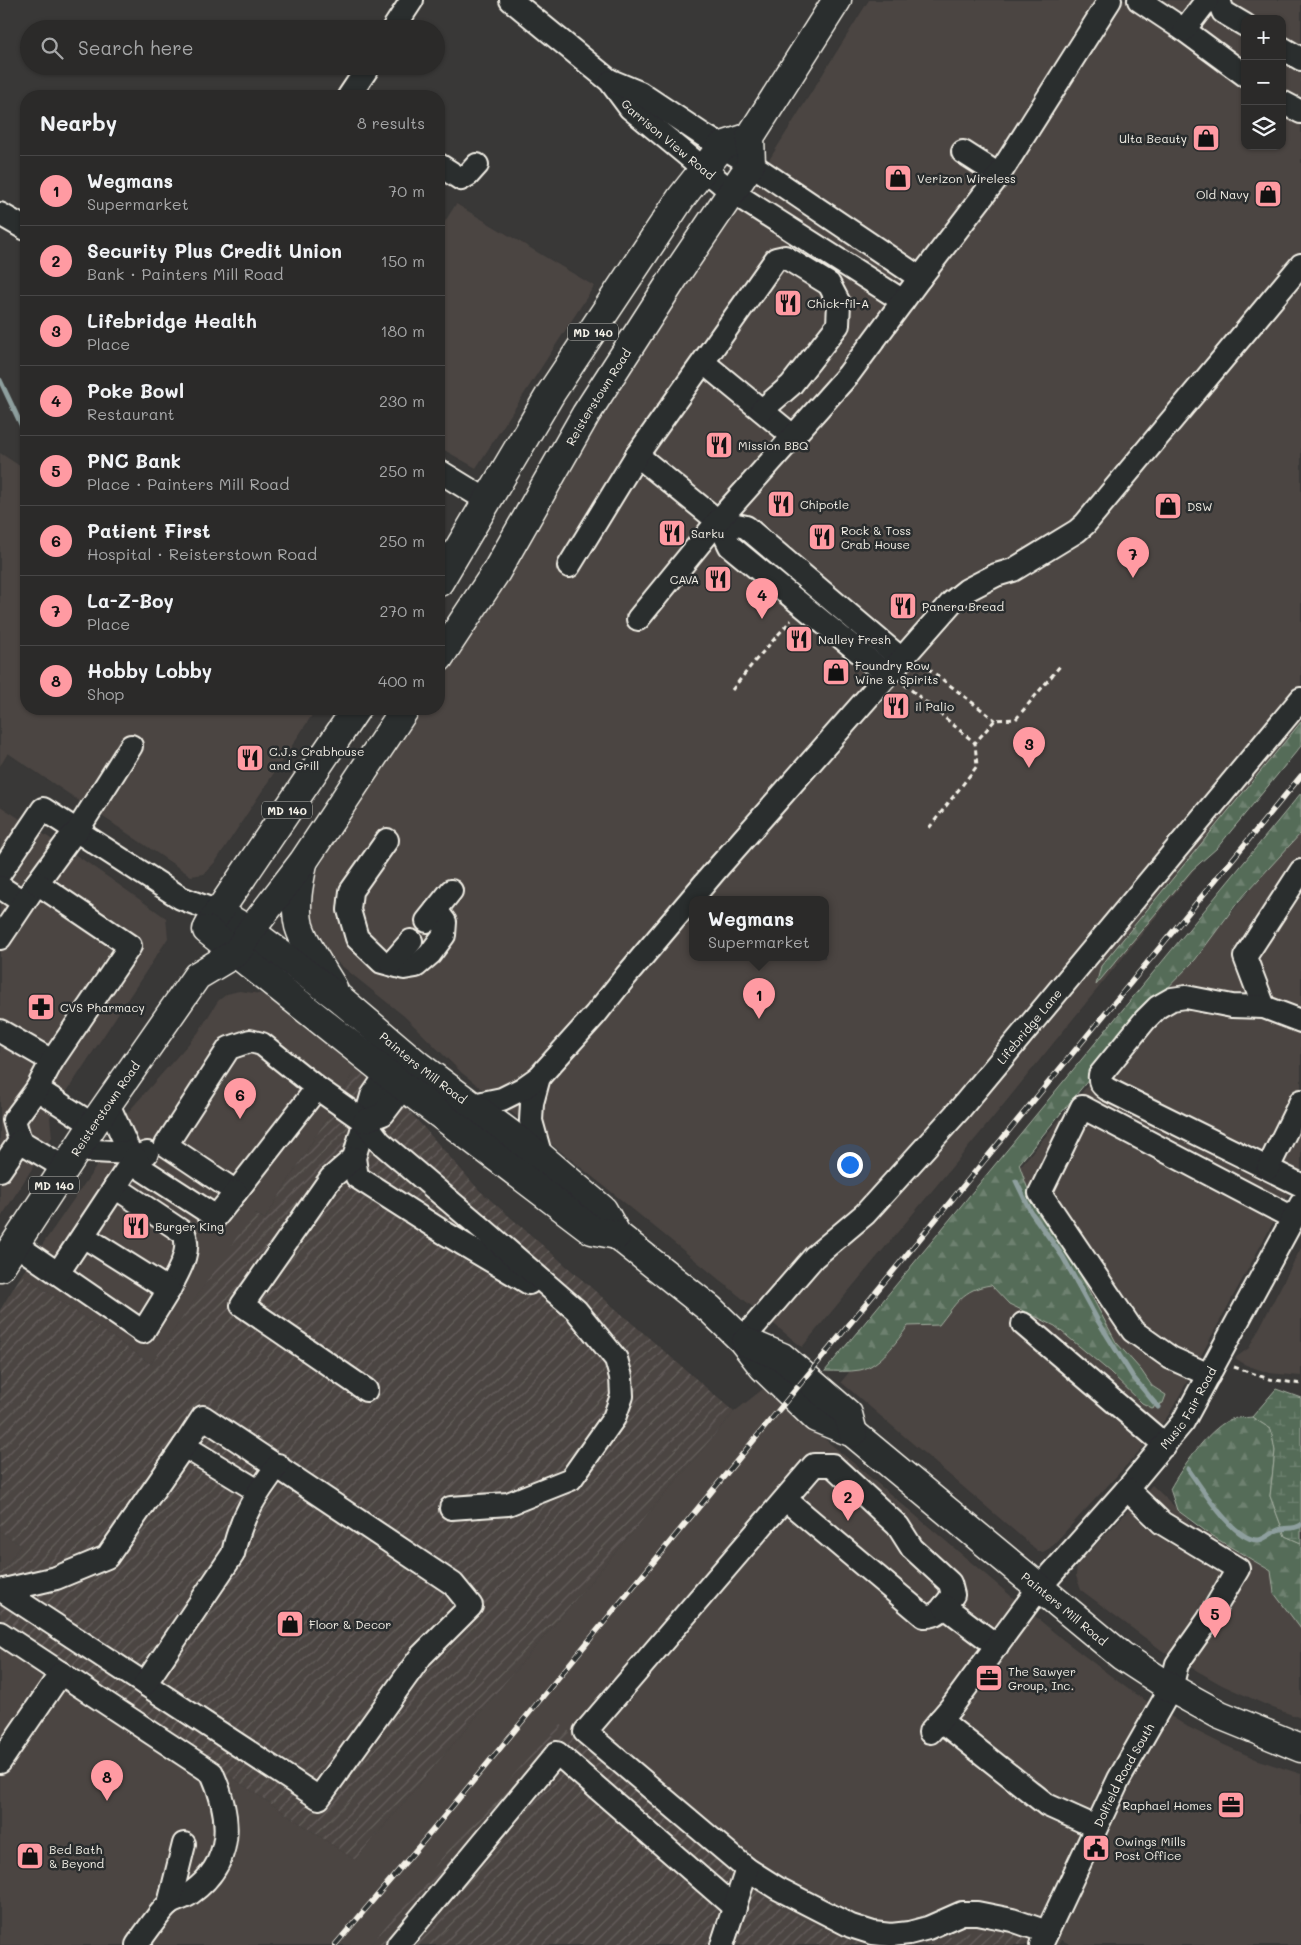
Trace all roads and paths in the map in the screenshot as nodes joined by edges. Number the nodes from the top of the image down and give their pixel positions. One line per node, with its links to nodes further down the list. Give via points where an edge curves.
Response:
1 (412, 0): 8 (street)
2 (511, 0): 15 (street, Garrison View Road)
3 (837, 0): 19 (main road)
4 (1110, 0): 26 (street)
5 (1139, 0): 10 (street)
6 (1207, 0): 10 (street)
7 (1219, 0): 9 (street, via 1222,12)
8 (399, 20)
9 (1241, 23)
10 (1184, 30): 13 (street)
11 (1286, 50): 12 (street)
12 (1301, 59)
13 (1241, 72)
14 (363, 75): 16 (street)
15 (610, 81): 20 (street, Garrison View Road, via 640,93); 24 (street, Garrison View Road, via 630,108)
16 (353, 90)
17 (1286, 104): 18 (street)
18 (1301, 112)
19 (750, 137): 20 (main road); 22 (main road)
20 (722, 146): 22 (street, Garrison View Road); 24 (main road, MD 140)
21 (963, 152): 26 (street)
22 (751, 164): 27 (main road, Reisterstown Road / MD 140); 31 (street, Garrison View Road)
23 (477, 165): 25 (street, via 461,179)
24 (704, 168): 27 (street, Garrison View Road); 38 (main road, MD 140, via 551,393)
25 (445, 169)
26 (999, 175): 31 (street)
27 (732, 192): 32 (street, Garrison View Road); 43 (main road, Reisterstown Road / MD 140, via 586,414 496,572)
28 (0, 214): 29 (street)
29 (20, 226)
30 (1301, 265): 45 (street, via 1085,524 1013,570 967,590 952,602)
31 (920, 278): 32 (street)
32 (903, 301): 35 (street, via 848,375)
33 (704, 363): 34 (street); 34 (street, via 776,259 784,257 829,284 839,302 838,325 791,384); 36 (street)
34 (762, 410): 35 (street)
35 (794, 437): 39 (street)
36 (638, 455): 39 (street); 40 (street)
37 (445, 475): 38 (street)
38 (488, 501): 41 (main road, MD 140)
39 (718, 521): 42 (street); 45 (street, via 730,546)
40 (570, 566)
41 (445, 569)
42 (638, 619)
43 (445, 649)
44 (754, 662): 47 (path)
45 (896, 664): 51 (path); 52 (path); 63 (street)
46 (1060, 666): 51 (path, via 1016,719)
47 (732, 690)
48 (1301, 698): 104 (street, Lifebridge Lane, via 960,1109 865,1214 810,1262)
49 (352, 715): 66 (main road, Reisterstown Road / MD 140)
50 (401, 715): 57 (main road, Reisterstown Road / MD 140)
51 (995, 720): 52 (path)
52 (975, 743): 54 (path, via 977,766)
53 (131, 746): 55 (street)
54 (929, 828)
55 (77, 831): 59 (street, via 43,809); 60 (street); 66 (street)
56 (387, 840): 70 (street, via 351,891 349,910 357,938 382,962)
57 (304, 862): 69 (main road, Reisterstown Road / MD 140); 72 (main road, via 298,891 299,926)
58 (1301, 871): 73 (street, via 1245,957)
59 (0, 873)
60 (37, 883): 64 (street); 76 (street, via 130,946)
61 (0, 887): 64 (street)
62 (451, 891): 70 (street, via 431,916 445,922 444,935 434,948 416,966 404,968)
63 (694, 896)
64 (23, 902): 67 (street)
65 (689, 902): 78 (street)
66 (212, 921): 69 (main road, Painters Mill Road); 71 (main road, Reisterstown Road / MD 140)
67 (0, 938)
68 (411, 940): 70 (street)
69 (243, 942): 71 (main road, Reisterstown Road / MD 140); 72 (main road, Painters Mill Road); 77 (main road, Painters Mill Road)
70 (391, 964)
71 (197, 976): 83 (main road, Reisterstown Road / MD 140)
72 (339, 998): 77 (main road, Painters Mill Road, via 376,1028)
73 (1264, 1007): 74 (street); 91 (street, via 1232,1006 1186,997 1172,1000 1158,1007 1145,1020 1099,1080 1107,1089)
74 (1301, 1021)
75 (0, 1031): 76 (street)
76 (52, 1061): 80 (street)
77 (403, 1069): 82 (main road, Painters Mill Road); 84 (street, via 372,1096); 97 (main road, Painters Mill Road, via 592,1230)
78 (539, 1077): 82 (street, via 502,1099); 89 (street, via 531,1121)
79 (316, 1088): 84 (street); 86 (street, via 262,1044 241,1043 229,1048 222,1057); 95 (street)
80 (38, 1089): 83 (street); 85 (street, via 14,1120)
81 (1301, 1101): 91 (street)
82 (474, 1105): 89 (main road, Painters Mill Road)
83 (101, 1114): 87 (street); 90 (main road, Reisterstown Road / MD 140)
84 (364, 1121): 88 (street); 102 (street, via 380,1142)
85 (20, 1141): 90 (street); 92 (street)
86 (166, 1145): 87 (street); 95 (street)
87 (133, 1155): 90 (street); 94 (street); 95 (street, via 142,1169 216,1217)
88 (354, 1158): 102 (street, via 357,1177); 107 (street, via 331,1178 242,1305)
89 (541, 1158): 97 (main road, Painters Mill Road, via 604,1210)
90 (71, 1159): 99 (main road, Reisterstown Road / MD 140)
91 (1268, 1168): 93 (street)
92 (0, 1170)
93 (1301, 1185)
94 (115, 1188): 98 (street); 101 (street, via 184,1233 188,1242 186,1252)
95 (236, 1192)
96 (1297, 1211): 105 (street, Music Fair Road); 105 (street, via 1082,1107 1040,1193 1133,1331 1171,1358)
97 (617, 1235): 104 (main road, Painters Mill Road, via 710,1309)
98 (83, 1236): 100 (street); 101 (street)
99 (6, 1254): 100 (street)
100 (58, 1273): 101 (street, via 143,1332)
101 (169, 1290)
102 (576, 1310): 114 (street, via 616,1359 622,1396 614,1418 571,1478 508,1504)
103 (1023, 1324): 108 (street)
104 (742, 1340): 115 (main road, Painters Mill Road, via 763,1367 816,1418 853,1433)
105 (1213, 1367): 106 (path); 108 (street, Music Fair Road, via 1183,1422)
106 (1301, 1384)
107 (366, 1390)
108 (1164, 1445): 111 (street, Music Fair Road)
109 (184, 1446): 110 (street, via 202,1416); 112 (street); 116 (street, via 107,1557 56,1578)
110 (278, 1466): 112 (street); 121 (street, via 453,1584 471,1606 420,1656 319,1798)
111 (1127, 1489): 115 (street, Music Fair Road); 122 (street, Dolfield Road South, via 1162,1523 1238,1569 1177,1664)
112 (258, 1491): 121 (street, via 237,1531 233,1554)
113 (785, 1499): 117 (street, via 924,1616 938,1614); 117 (street, via 814,1465 832,1465 898,1526 912,1548 950,1583 953,1595); 127 (street, via 584,1732)
114 (451, 1508)
115 (1039, 1588): 119 (street, Music Fair Road); 122 (main road, Painters Mill Road, via 1122,1656)
116 (1, 1591): 121 (street)
117 (944, 1606): 119 (street)
118 (0, 1633): 120 (street)
119 (996, 1646): 125 (street, Music Fair Road, via 935,1726 1047,1805)
120 (61, 1673): 124 (street); 128 (street, via 212,1773 221,1794 226,1840 207,1879 189,1894)
121 (146, 1684)
122 (1171, 1688): 123 (main road, Painters Mill Road, via 1220,1715); 125 (street, Dolfield Road South, via 1118,1779)
123 (1301, 1748)
124 (0, 1762)
125 (1096, 1827): 130 (street, Dolfield Road South)
126 (184, 1844): 128 (street)
127 (747, 1869): 129 (street); 130 (street, via 851,1926 874,1933 909,1933 962,1913 993,1915)
128 (169, 1904): 131 (street)
129 (735, 1908): 132 (street, via 557,1753); 133 (street)
130 (1044, 1939)
131 (137, 1945)
132 (398, 1945)
133 (722, 1945)

